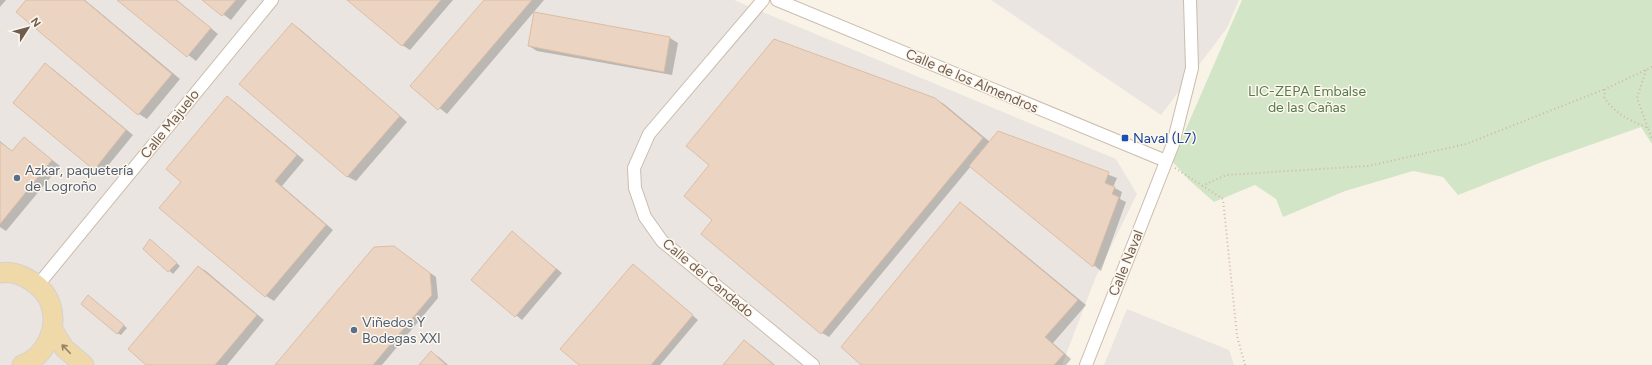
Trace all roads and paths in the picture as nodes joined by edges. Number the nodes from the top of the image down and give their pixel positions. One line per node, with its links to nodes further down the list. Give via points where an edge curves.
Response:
1 (272, 0): 13 (street, Calle Majuelo)
2 (763, 0): 17 (street, Calle del Candado, via 649,134 634,168 635,188 645,217 662,241)
3 (777, 0): 10 (street, Calle de los Almendros)
4 (1190, 0): 10 (street, Calle Naval, via 1192,68 1173,144)
5 (1652, 67): 6 (path)
6 (1646, 70): 7 (path); 8 (path, via 1638,98)
7 (1606, 88): 8 (path, via 1604,97 1611,108); 11 (path, via 1466,144 1368,166 1226,175)
8 (1648, 128): 9 (path)
9 (1652, 140)
10 (1166, 161): 11 (path); 18 (street, Calle Naval)
11 (1202, 186): 19 (path, via 1223,199 1237,336)
12 (0, 273): 13 (main road, via 22,275)
13 (38, 285): 14 (main road, via 51,306)
14 (52, 330): 15 (main road, via 43,351); 16 (main road, one-way to 14, via 64,348)
15 (25, 365)
16 (84, 365)
17 (813, 365)
18 (1086, 365)
19 (1245, 365)

